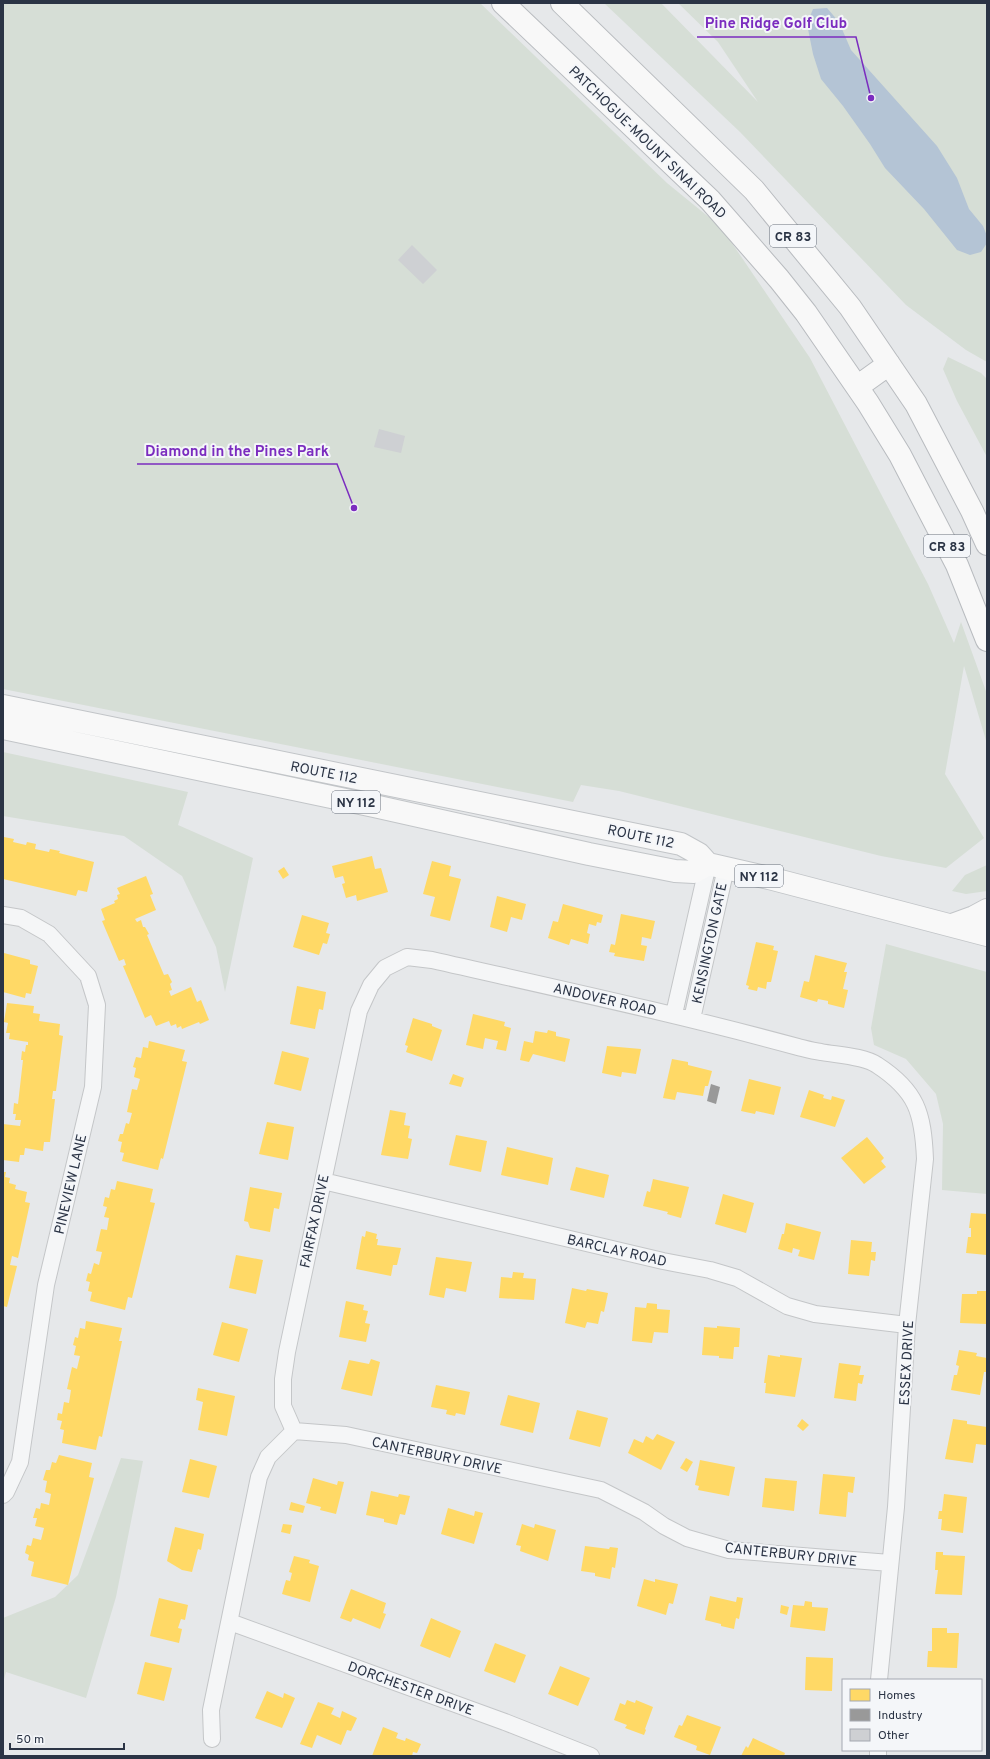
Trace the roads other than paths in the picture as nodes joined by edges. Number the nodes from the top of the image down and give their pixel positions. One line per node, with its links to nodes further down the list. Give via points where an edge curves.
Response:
1 (503, 3): 4 (main road, PATCHOGUE-MOUNT SINAI ROAD / CR 83, via 710,200 784,284)
2 (562, 3): 3 (main road, CR 83, via 754,190 850,307)
3 (888, 364): 4 (main road); 5 (main road, CR 83, via 916,404)
4 (857, 387): 6 (main road, PATCHOGUE-MOUNT SINAI ROAD / CR 83, via 900,455 957,565)
5 (987, 544)
6 (987, 640)
7 (3, 706): 9 (main road, ROUTE 112 / NY 112, via 681,844)
8 (3, 728): 9 (main road, ROUTE 112 / NY 112, via 676,871 694,872)
9 (717, 866): 12 (main road, ROUTE 112 / NY 112); 15 (street, KENSINGTON GATE); 16 (street, KENSINGTON GATE)
10 (987, 910): 12 (main road)
11 (3, 915): 21 (street, PINEVIEW LANE, via 21,918 50,934 88,976 97,1006 93,1087 46,1285 20,1462)
12 (952, 925): 13 (main road, ROUTE 112 / NY 112)
13 (987, 935)
14 (359, 1012): 15 (street, ANDOVER ROAD, via 371,985 386,968 407,957 432,960); 18 (street, FAIRFAX DRIVE)
15 (674, 1014): 16 (street, ANDOVER ROAD)
16 (692, 1019): 17 (street, ANDOVER ROAD)
17 (876, 1064): 19 (street, ESSEX DRIVE, via 894,1077 912,1096 920,1114 924,1135 924,1159)
18 (323, 1182): 19 (street, BARCLAY ROAD, via 710,1270 737,1278 787,1306 815,1314); 20 (street, FAIRFAX DRIVE, via 283,1379 283,1406)
19 (907, 1325): 22 (street, ESSEX DRIVE, via 901,1438)
20 (294, 1430): 22 (street, CANTERBURY DRIVE, via 346,1435 601,1490 687,1538 729,1550); 23 (street, via 268,1457 259,1477)
21 (3, 1495)
22 (890, 1563): 24 (street, ESSEX DRIVE)
23 (230, 1622): 25 (street, via 211,1710); 26 (street, DORCHESTER DRIVE)
24 (879, 1679)
25 (212, 1739)
26 (591, 1756)

